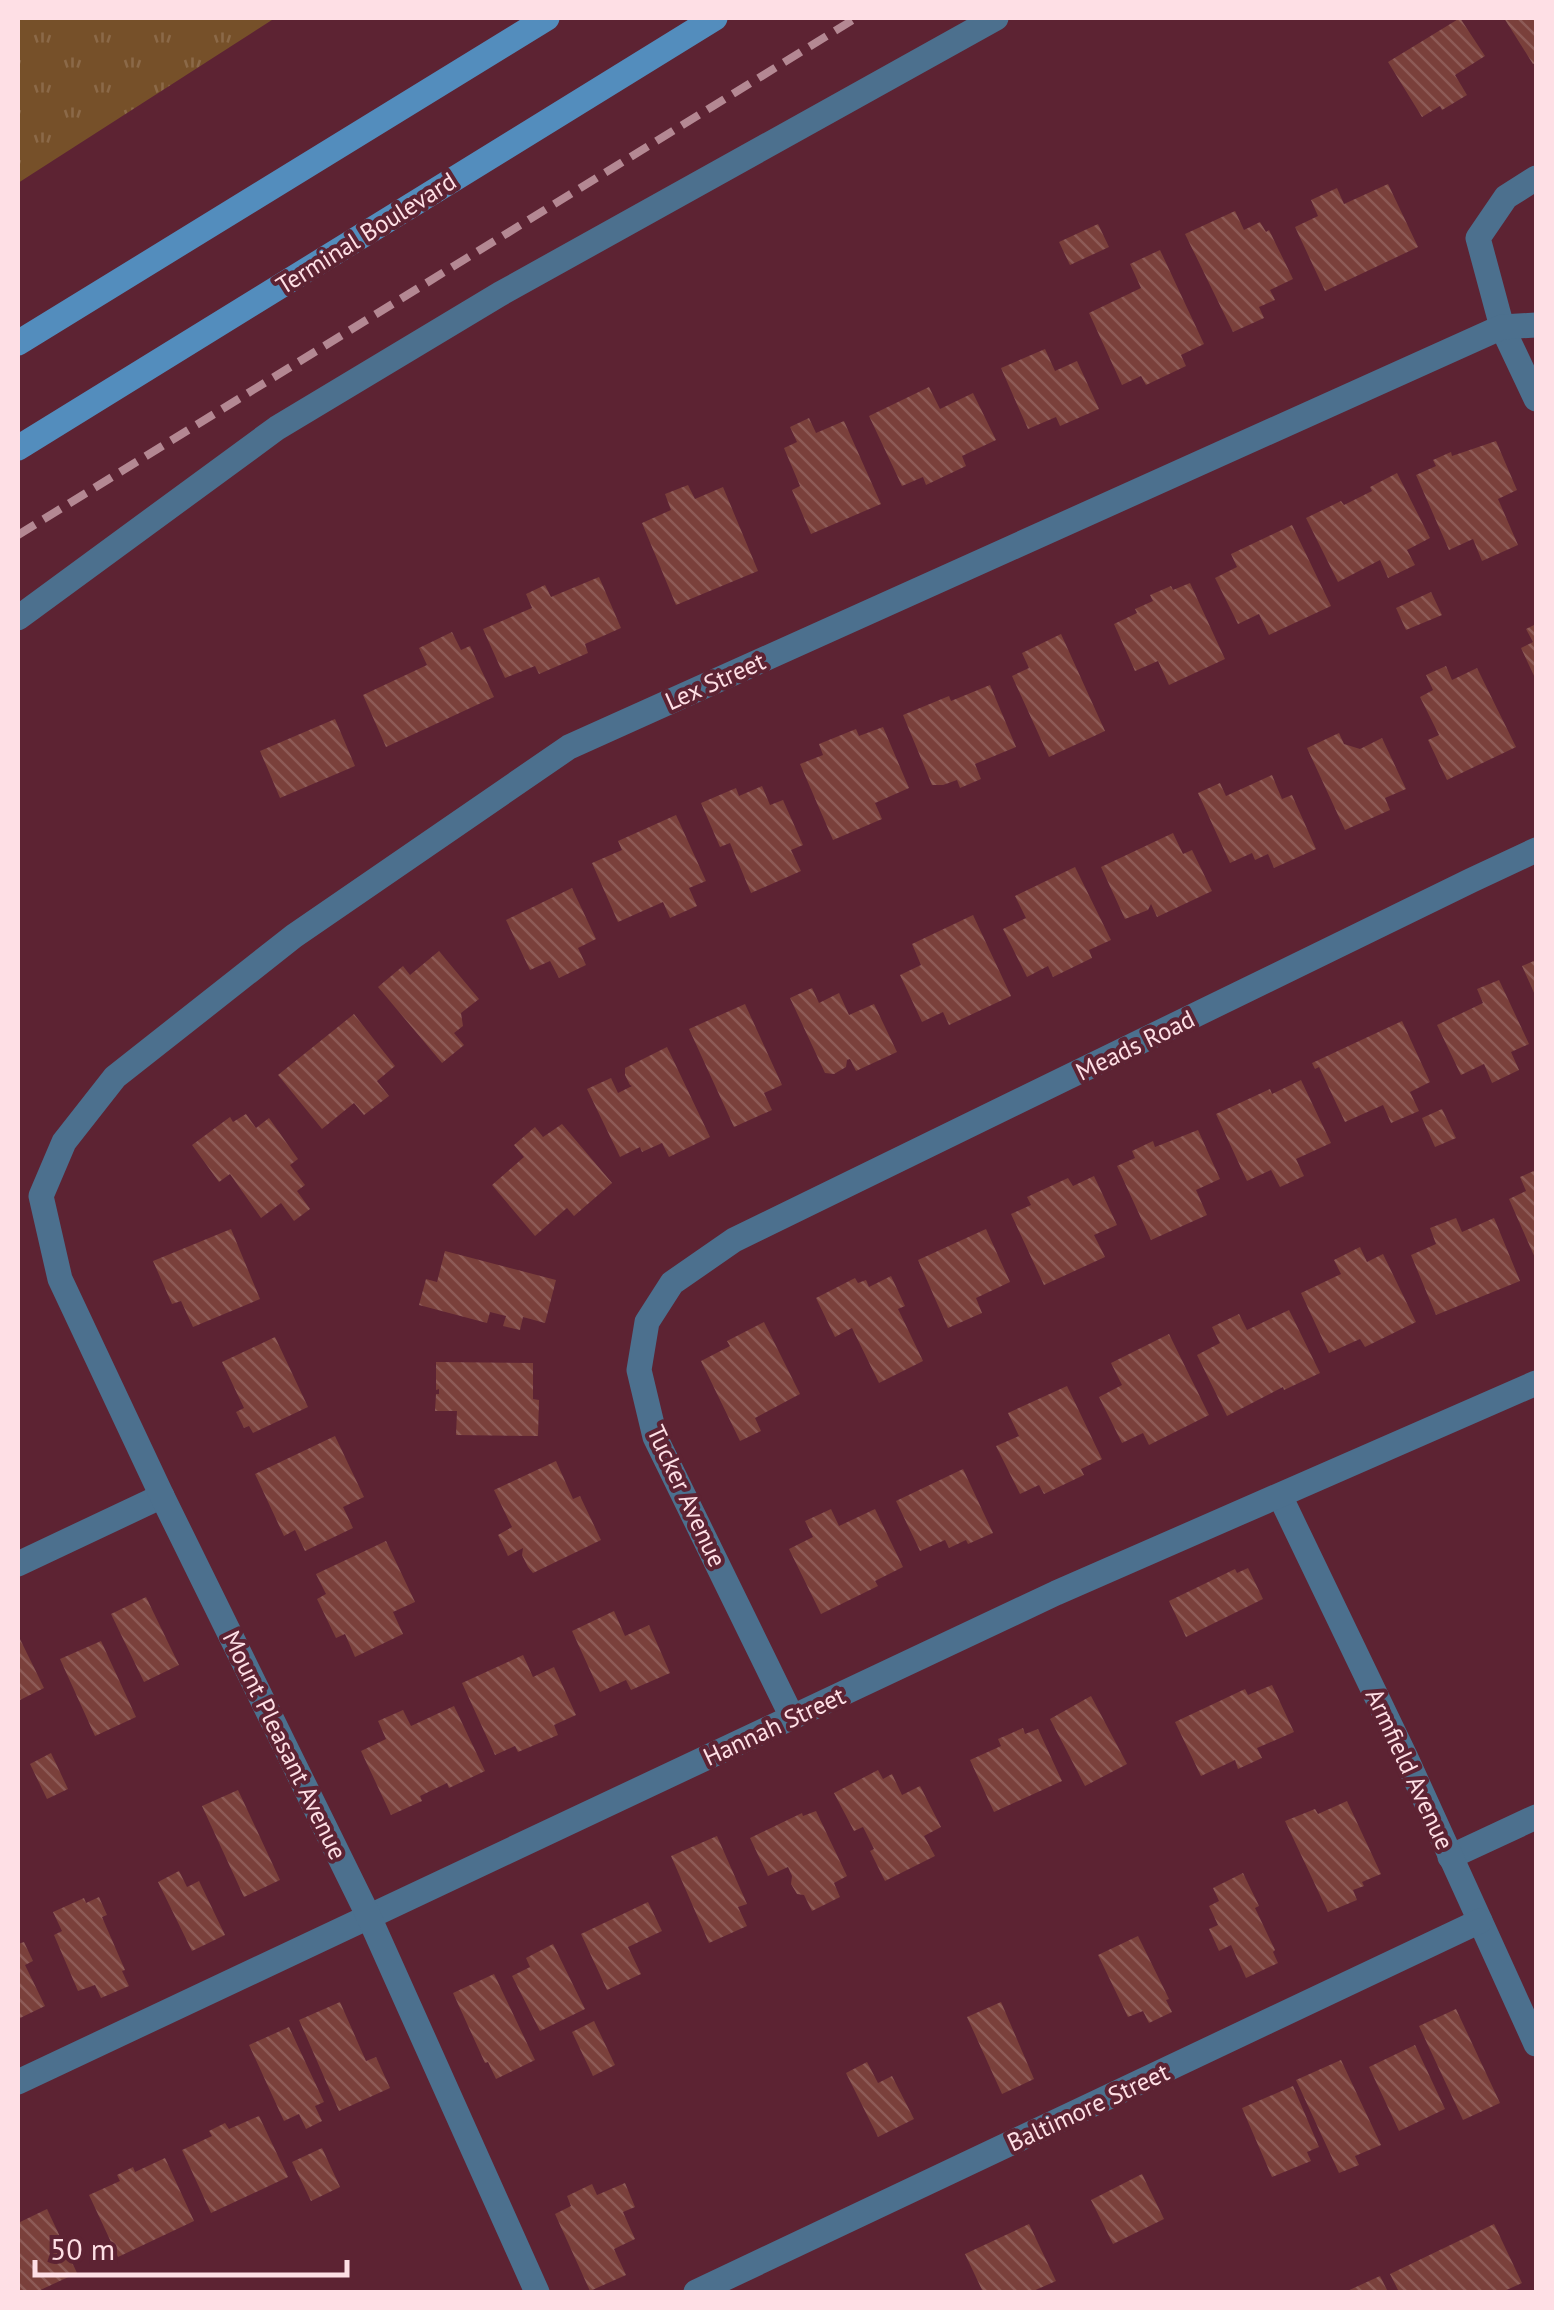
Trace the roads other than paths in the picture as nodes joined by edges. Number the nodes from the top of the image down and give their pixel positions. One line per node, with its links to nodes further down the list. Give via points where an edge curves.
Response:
1 (547, 18): 7 (main road)
2 (714, 18): 9 (main road, Terminal Boulevard)
3 (996, 18): 10 (street, via 500,294 277,428)
4 (1536, 178): 6 (street, via 1506,197 1478,238)
5 (1536, 325): 6 (street)
6 (1502, 327): 8 (street); 12 (street, Lex Street, via 569,747 294,936 115,1076 64,1142)
7 (18, 343)
8 (1536, 399)
9 (18, 448)
10 (18, 618)
11 (1536, 850): 13 (street, Meads Road)
12 (41, 1196): 15 (street, Mount Pleasant Avenue, via 60,1279)
13 (734, 1240): 18 (street, Tucker Avenue, via 672,1283 647,1322 639,1370 655,1437)
14 (1536, 1383): 16 (street, Hannah Street)
15 (162, 1496): 17 (street); 21 (street, Mount Pleasant Avenue)
16 (1280, 1496): 18 (street, Hannah Street); 20 (street, Armfield Avenue)
17 (18, 1564)
18 (792, 1718): 21 (street, Hannah Street)
19 (1536, 1817): 20 (street)
20 (1450, 1857): 22 (street, Armfield Avenue)
21 (369, 1917): 24 (street, Hannah Street); 25 (street, Mount Pleasant Avenue)
22 (1480, 1920): 23 (street, Armfield Avenue); 26 (street, Baltimore Street)
23 (1536, 2044)
24 (18, 2082)
25 (537, 2292)
26 (696, 2292)

